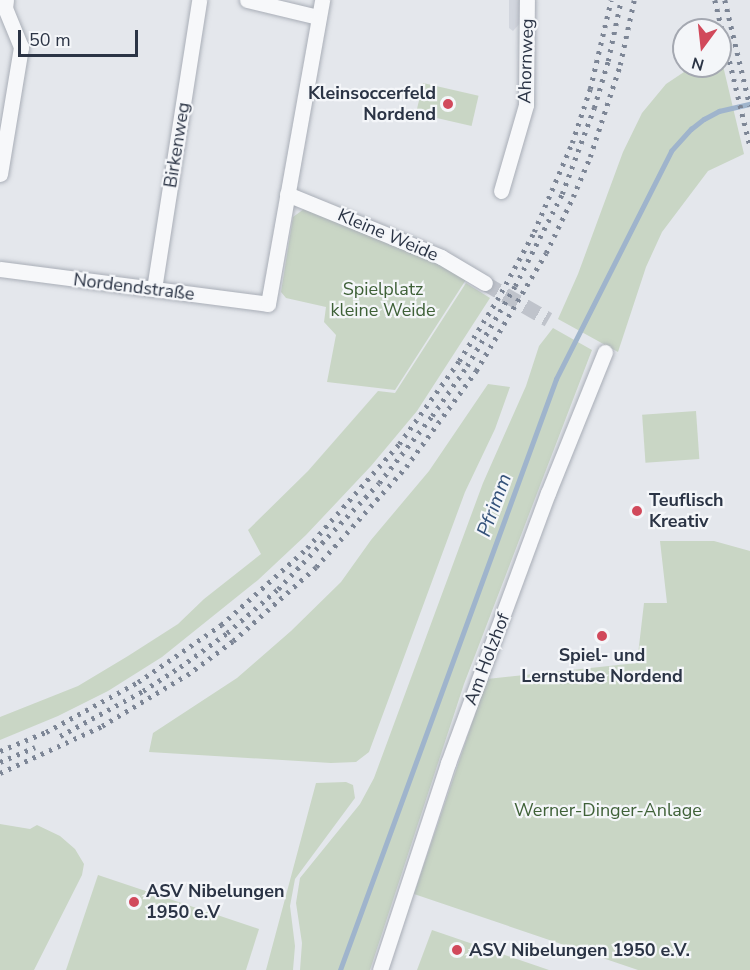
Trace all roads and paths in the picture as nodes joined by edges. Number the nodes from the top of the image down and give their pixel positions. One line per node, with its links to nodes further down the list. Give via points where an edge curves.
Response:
1 (6, 0): 7 (street, via 5,8 21,47)
2 (199, 0): 12 (street, Birkenweg)
3 (247, 0): 6 (street)
4 (322, 0): 6 (street)
5 (527, 0): 8 (street, Ahornweg, via 526,105)
6 (318, 17): 9 (street)
7 (0, 174)
8 (501, 191)
9 (287, 194): 11 (street, Kleine Weide, via 441,257); 12 (street, Nordendstraße, via 268,304)
10 (0, 270): 12 (street, Nordendstraße)
11 (485, 283)
12 (154, 290)
13 (605, 352): 14 (street, Am Holzhof, via 448,763)
14 (380, 970)

